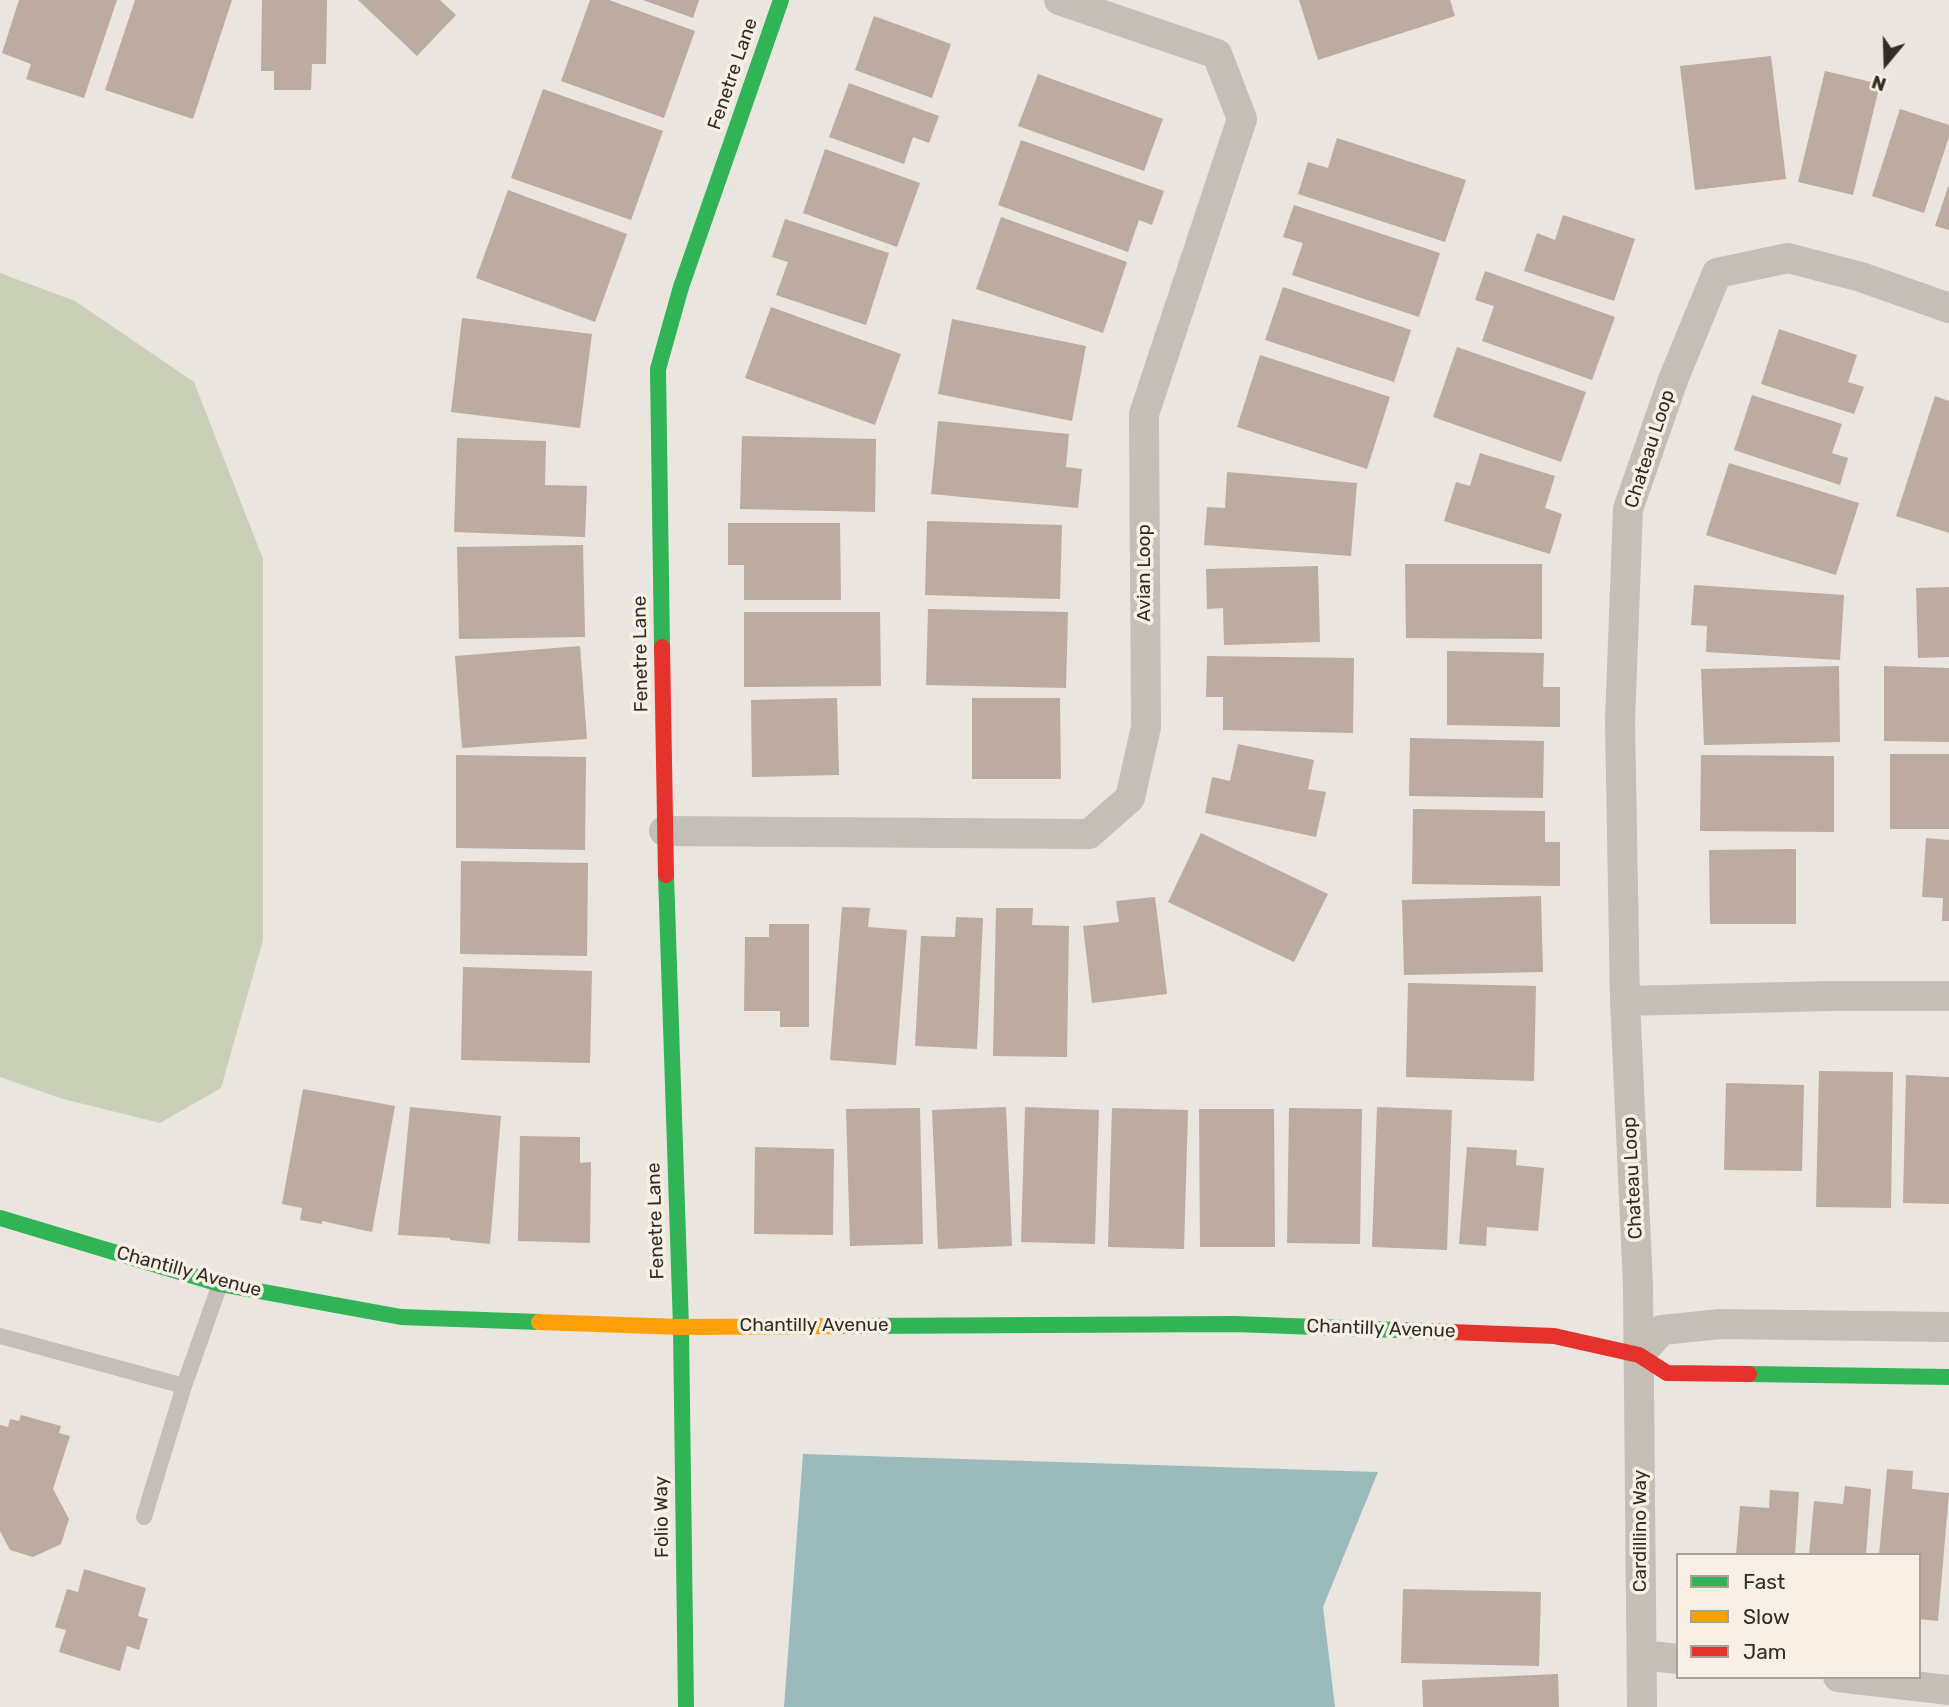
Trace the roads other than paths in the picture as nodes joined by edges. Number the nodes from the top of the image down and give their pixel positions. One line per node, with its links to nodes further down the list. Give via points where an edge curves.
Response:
1 (781, 0): 4 (street, Fenetre Lane, via 681,287 658,369)
2 (1059, 0): 4 (street, Avian Loop, via 1217,54 1242,119 1144,414 1146,727 1130,798 1089,834)
3 (1949, 308): 6 (street, Chateau Loop, via 1861,276 1788,258 1717,273 1628,509 1620,721)
4 (664, 831): 9 (street, Fenetre Lane)
5 (1949, 996): 6 (street)
6 (1625, 1001): 12 (street, Chateau Loop)
7 (0, 1218): 8 (street, Chantilly Avenue)
8 (220, 1284): 9 (street, Chantilly Avenue, via 401,1317); 14 (lane)
9 (681, 1327): 12 (street, Chantilly Avenue, via 1235,1324 1554,1336); 20 (street, Folio Way)
10 (1949, 1327): 12 (street, via 1720,1324 1662,1330)
11 (0, 1336): 14 (lane)
12 (1639, 1355): 13 (street, Chantilly Avenue, via 1667,1373); 16 (street, Cardillino Way)
13 (1949, 1377)
14 (184, 1386): 15 (lane)
15 (144, 1517)
16 (1642, 1655): 17 (street); 21 (street, Cardillino Way)
17 (1676, 1659)
18 (1855, 1679): 19 (street)
19 (1949, 1690)
20 (686, 1707)
21 (1642, 1707)

